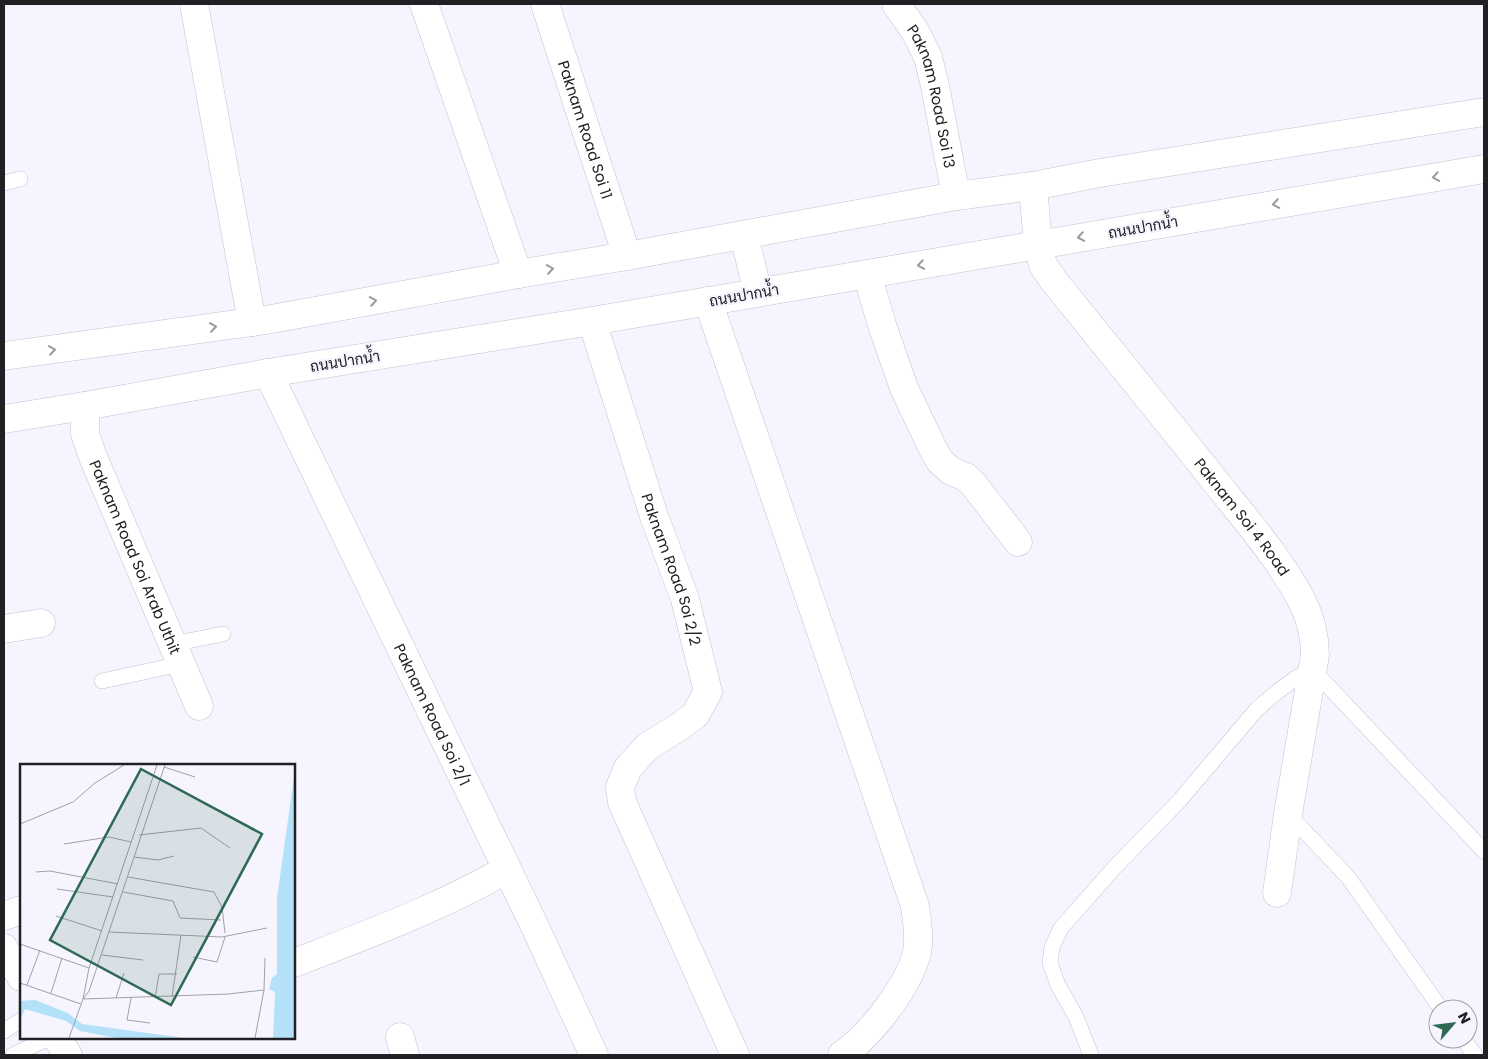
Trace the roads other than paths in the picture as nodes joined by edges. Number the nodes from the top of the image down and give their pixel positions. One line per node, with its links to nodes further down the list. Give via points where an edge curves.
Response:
1 (194, 4): 19 (street)
2 (424, 4): 14 (street)
3 (545, 4): 13 (street, Paknam Road Soi 11)
4 (896, 4): 10 (street, Paknam Road Soi 13, via 928,57)
5 (1484, 112): 9 (street)
6 (1484, 169): 12 (street, ถนนปากน้ำ, one-way to 12)
7 (20, 179): 8 (lane)
8 (4, 183)
9 (1033, 186): 10 (street); 12 (street, Paknam Soi 4 Road)
10 (956, 196): 11 (street)
11 (744, 235): 13 (street); 16 (street)
12 (1038, 245): 15 (street, ถนนปากน้ำ, one-way to 15); 29 (street, Paknam Soi 4 Road, via 1043,265 1054,281 1202,464 1290,581 1310,622 1315,644)
13 (627, 256): 14 (street, one-way to 13)
14 (518, 274): 19 (street, one-way to 14)
15 (867, 274): 16 (street, ถนนปากน้ำ); 24 (street, via 904,388 932,447 951,471 966,477 974,485)
16 (758, 292): 17 (street, ถนนปากน้ำ)
17 (708, 301): 18 (street, ถนนปากน้ำ); 50 (street, via 915,906 917,953 898,994 878,1021)
18 (592, 321): 21 (street, ถนนปากน้ำ); 49 (street, Paknam Road Soi 2/2, via 654,516 685,599 708,692 695,715 648,746 628,768 620,787 622,802)
19 (252, 322): 20 (street, one-way to 19)
20 (4, 356)
21 (268, 373): 22 (street, ถนนปากน้ำ); 34 (street, Paknam Road Soi 2/1)
22 (85, 406): 23 (street, ถนนปากน้ำ); 28 (street, Paknam Road Soi Arab Uthit, via 85,434 92,457)
23 (4, 418)
24 (1018, 542)
25 (41, 623): 26 (street)
26 (4, 629)
27 (223, 634): 28 (lane)
28 (177, 654): 30 (lane); 31 (street, Paknam Road Soi Arab Uthit)
29 (1313, 670): 32 (street, Paknam Soi 4 Road); 33 (lane); 51 (lane, via 1296,678 1258,708 1180,800 1061,928 1052,947 1050,963)
30 (102, 681)
31 (199, 706)
32 (1288, 814): 35 (street, Paknam Soi 4 Road); 41 (lane, via 1348,877)
33 (1484, 851)
34 (507, 869): 39 (street, via 475,888); 48 (street, Paknam Road Soi 2/1)
35 (1277, 894)
36 (20, 910): 37 (street)
37 (4, 916)
38 (4, 948): 40 (street)
39 (295, 962)
40 (20, 975)
41 (1434, 999)
42 (20, 1021): 43 (lane)
43 (4, 1031)
44 (50, 1039): 46 (lane)
45 (58, 1039): 47 (street)
46 (13, 1055)
47 (68, 1055)
48 (594, 1055)
49 (735, 1055)
50 (842, 1055)
51 (1091, 1055)

